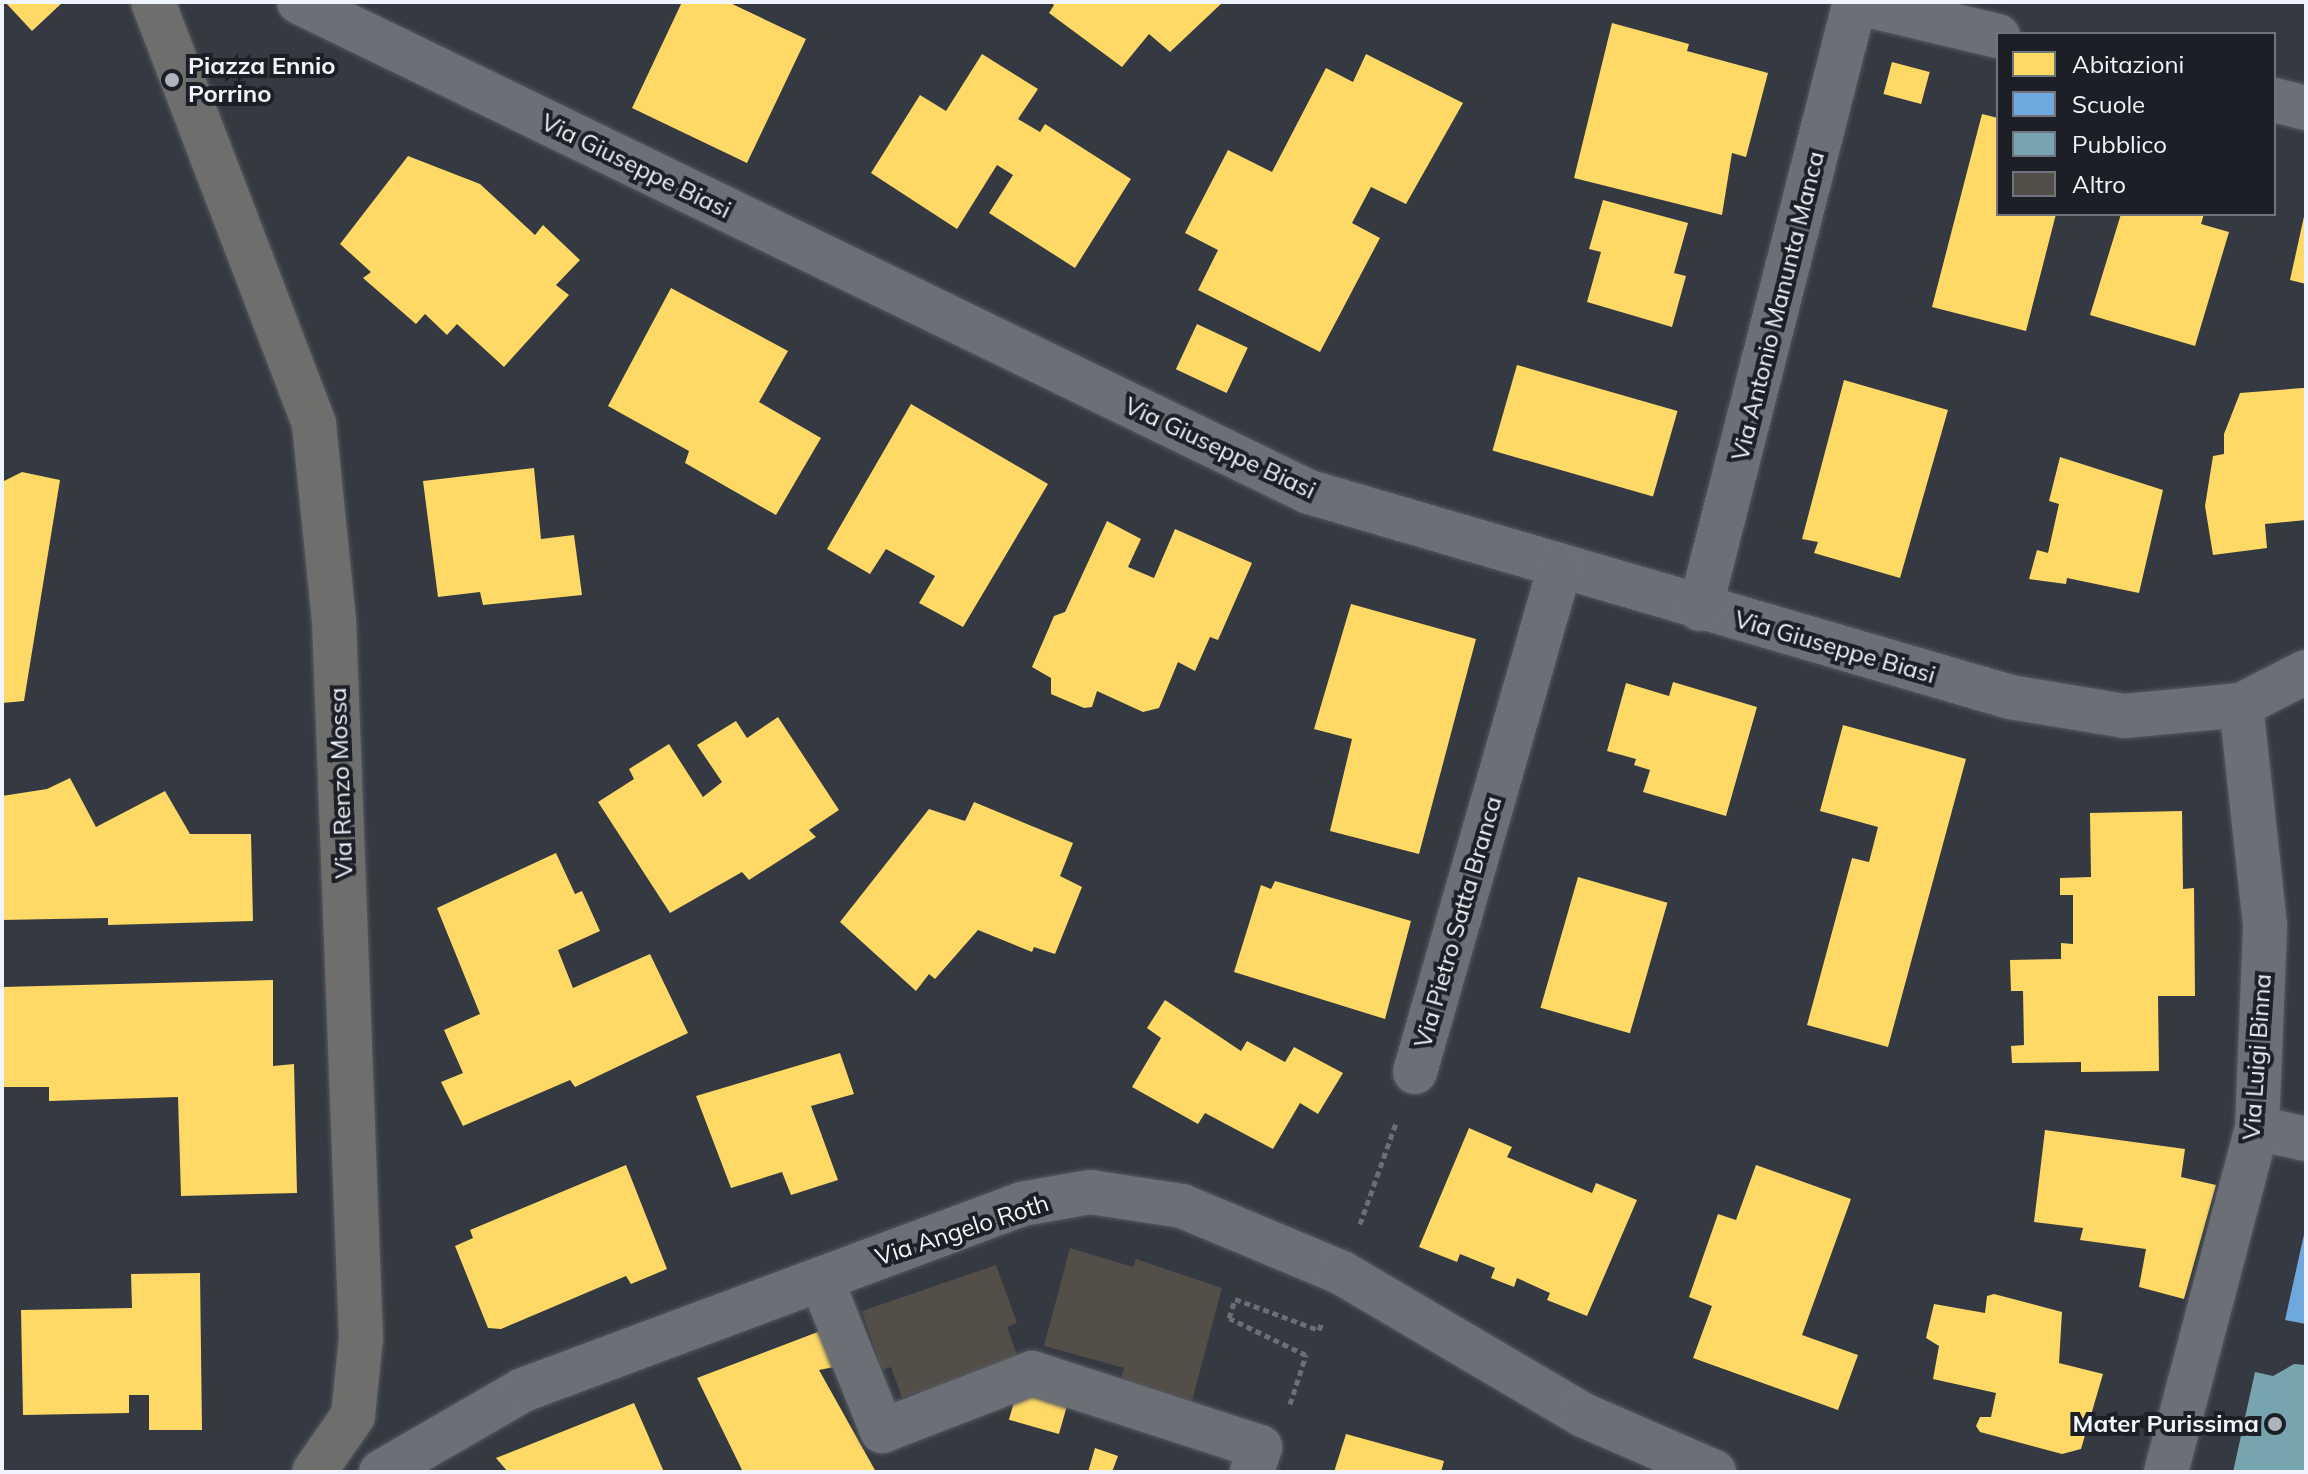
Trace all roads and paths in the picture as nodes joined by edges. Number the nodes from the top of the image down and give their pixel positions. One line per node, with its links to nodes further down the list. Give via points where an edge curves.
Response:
1 (153, 2): 18 (main road, Via Renzo Mossa, via 314,424 334,620 361,1338 353,1416)
2 (1854, 2): 4 (street); 8 (street, Via Antonio Manunta Manca)
3 (302, 4): 7 (street, Via Giuseppe Biasi, via 1309,492)
4 (1996, 36)
5 (2276, 100): 6 (street)
6 (2306, 108)
7 (1560, 567): 8 (street, Via Giuseppe Biasi); 11 (street, Via Pietro Satta Branca)
8 (1700, 609): 10 (street, Via Giuseppe Biasi, via 2010,697 2125,716)
9 (2306, 672): 10 (street)
10 (2241, 705): 12 (street, Via Luigi Binna, via 2265,925)
11 (1415, 1072): 14 (path, Via Pietro Satta Branca)
12 (2257, 1128): 13 (street); 22 (street, Via Luigi Binna)
13 (2306, 1139)
14 (1342, 1273): 15 (street, Via Angelo Roth, via 1182,1206 1090,1192 1022,1204); 21 (street, Via Angelo Roth, via 1583,1415)
15 (821, 1279): 19 (street, Via Angelo Roth, via 523,1390); 20 (street, via 882,1431 1032,1373 1260,1447)
16 (1319, 1330): 17 (path, via 1235,1299 1229,1318 1306,1355)
17 (1284, 1415)
18 (314, 1472)
19 (381, 1472)
20 (1252, 1472)
21 (1714, 1472)
22 (2166, 1472)

